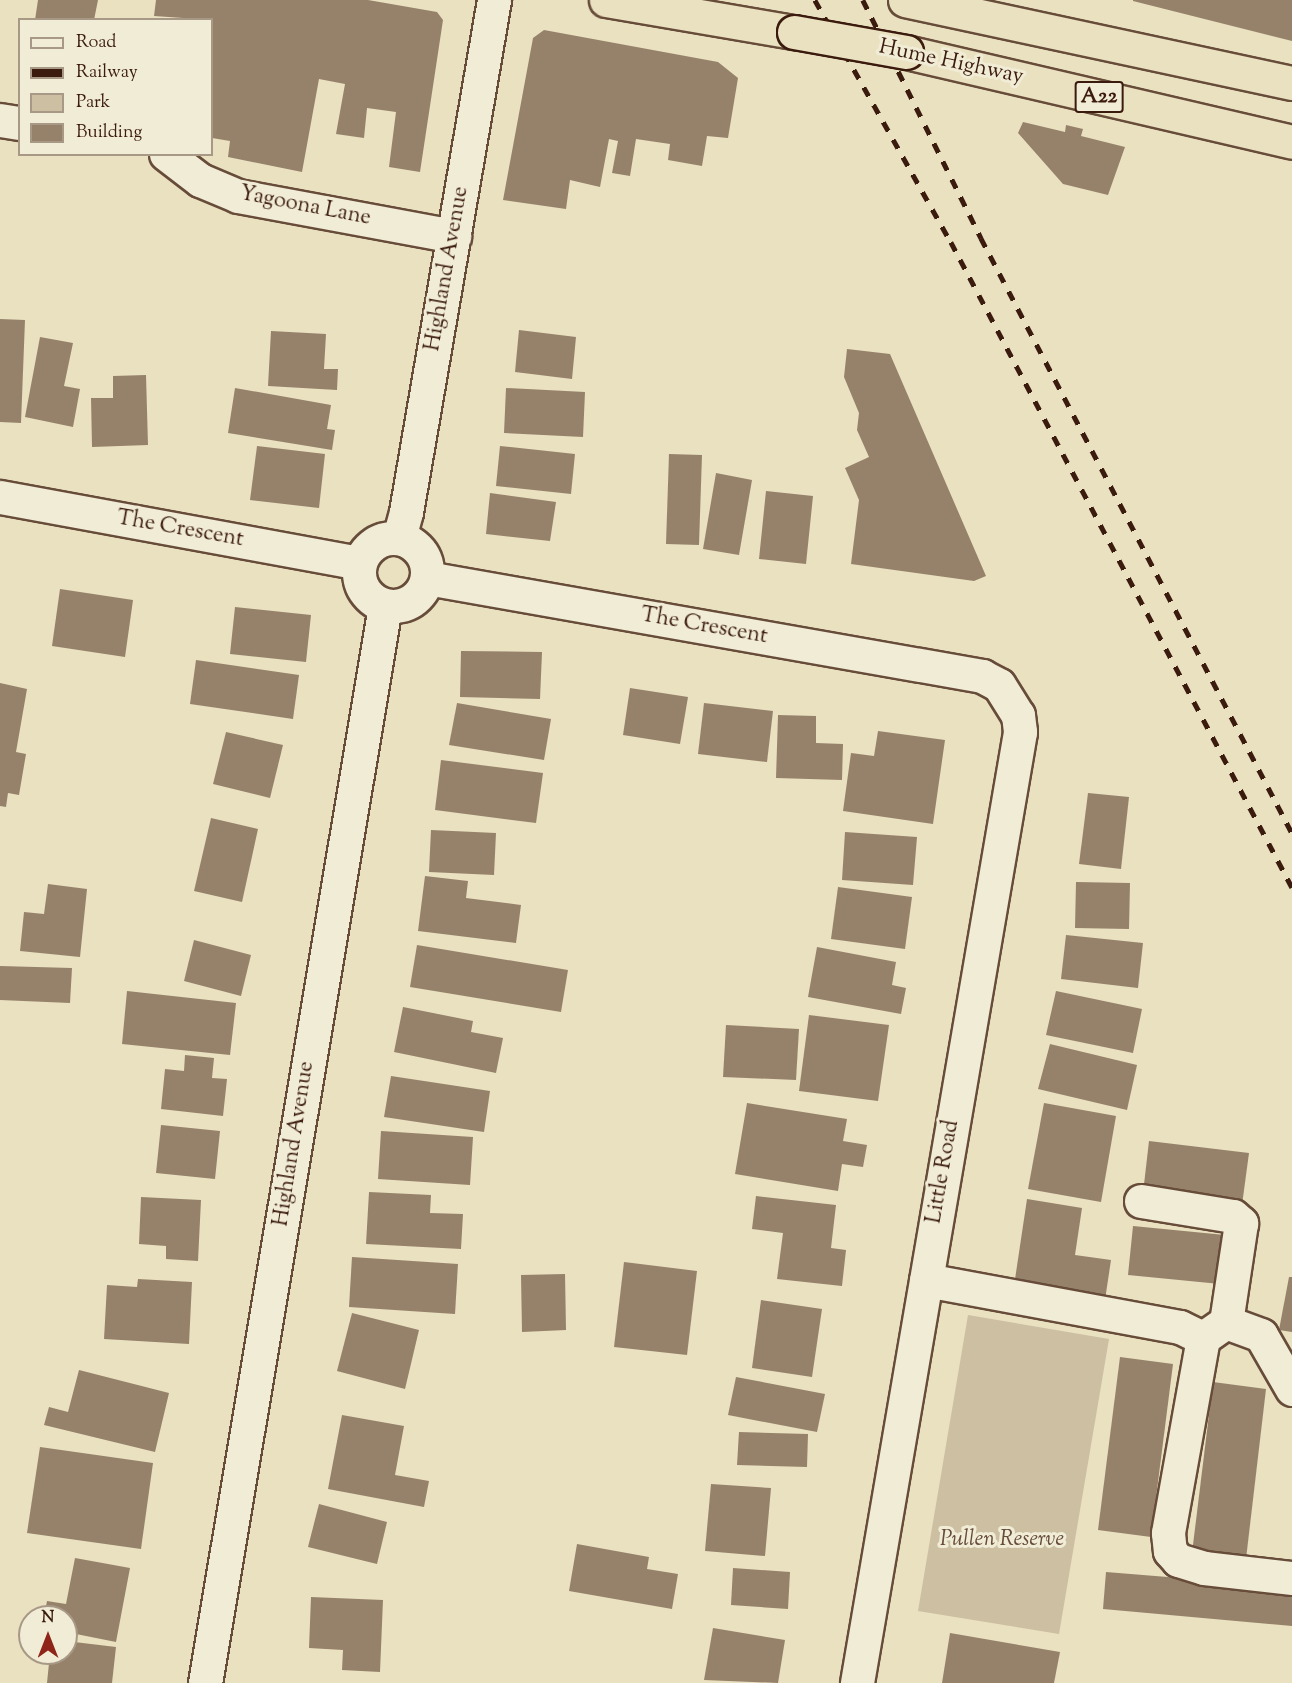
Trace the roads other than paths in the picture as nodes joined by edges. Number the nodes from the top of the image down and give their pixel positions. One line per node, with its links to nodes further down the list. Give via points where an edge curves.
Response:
1 (494, 0): 9 (street, Highland Avenue)
2 (606, 0): 7 (highway, Hume Highway / A22, bridge, via 906,52)
3 (905, 0): 4 (highway, A22)
4 (1292, 83)
5 (0, 120): 6 (street)
6 (18, 123)
7 (1292, 142)
8 (168, 156): 9 (street, Yagoona Lane, via 200,180 238,196)
9 (454, 236): 11 (street, Highland Avenue)
10 (0, 498): 12 (street, The Crescent)
11 (399, 538): 12 (street, via 378,540); 13 (street, via 409,541 424,557)
12 (359, 563): 14 (street, via 361,585)
13 (427, 578): 14 (street, via 416,597 396,606); 15 (street, The Crescent)
14 (385, 606): 21 (street, Highland Avenue)
15 (982, 676): 17 (street, Little Road, via 999,685 1011,698 1020,732)
16 (1141, 1201): 18 (street, via 1233,1216 1241,1223)
17 (926, 1280): 18 (street, via 1180,1327); 22 (street, Little Road)
18 (1215, 1330): 19 (street, via 1261,1335); 20 (street, via 1168,1533 1170,1551 1178,1560 1204,1568)
19 (1292, 1389)
20 (1292, 1578)
21 (205, 1683)
22 (857, 1683)

